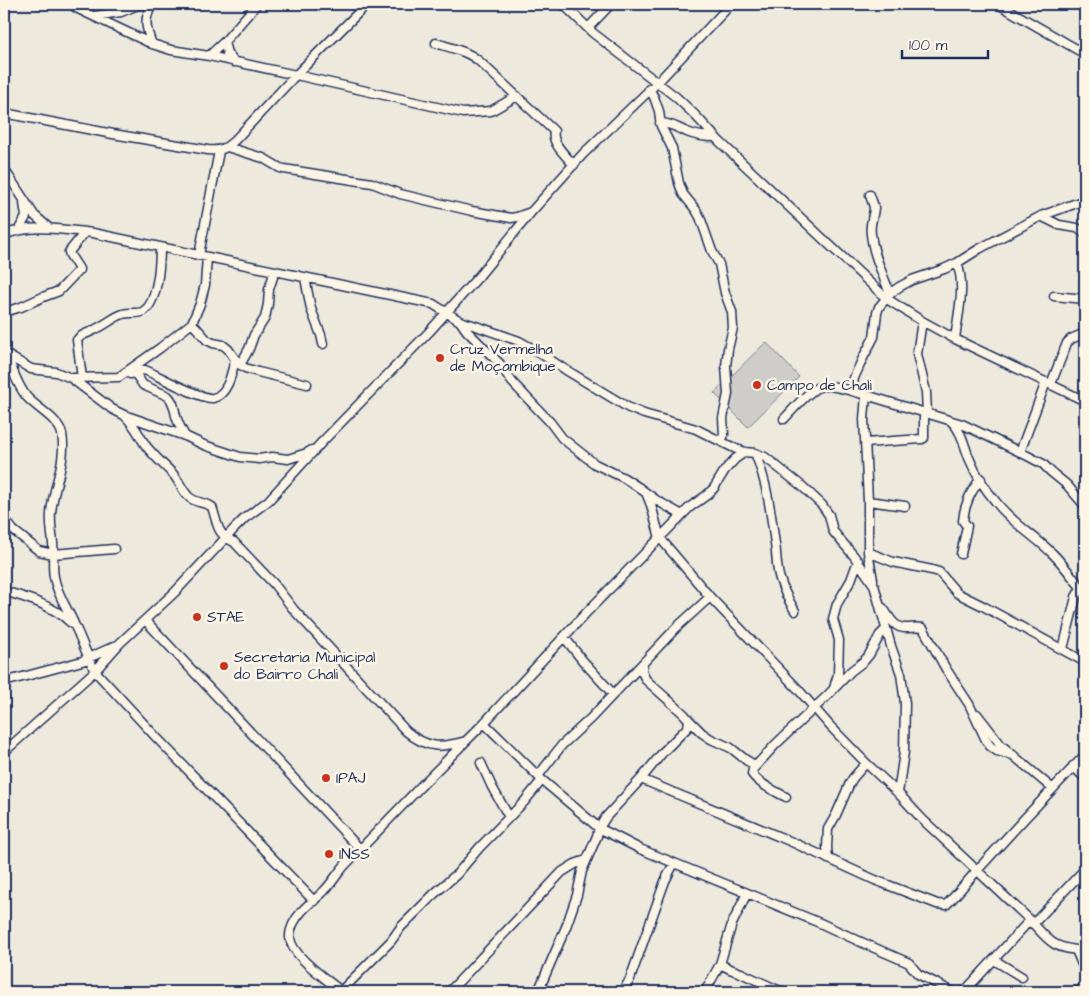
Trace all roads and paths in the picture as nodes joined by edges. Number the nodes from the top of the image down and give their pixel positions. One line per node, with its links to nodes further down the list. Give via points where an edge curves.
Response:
1 (73, 4): 10 (street)
2 (140, 4): 10 (street, via 121,12)
3 (153, 4): 14 (street, via 146,20)
4 (257, 4): 12 (street)
5 (367, 4): 18 (street)
6 (563, 4): 11 (street)
7 (611, 4): 11 (street)
8 (731, 4): 19 (street)
9 (998, 4): 15 (street)
10 (94, 16): 14 (street)
11 (588, 28): 19 (street)
12 (224, 42): 16 (street); 17 (street)
13 (436, 43): 21 (street, via 473,56)
14 (152, 44): 16 (street)
15 (1085, 54)
16 (209, 56): 17 (street)
17 (234, 62): 18 (street)
18 (296, 75): 21 (street, via 463,113 491,111); 25 (street)
19 (658, 82): 20 (street); 24 (street, via 695,114)
20 (649, 89): 23 (street, via 659,111); 27 (street)
21 (518, 96): 27 (street, via 554,131 556,142)
22 (4, 113): 26 (street)
23 (660, 123): 24 (street, via 675,125 698,136); 73 (street, via 672,148 683,194 700,217 719,264 732,312 733,328 726,366 728,394)
24 (715, 137): 45 (street)
25 (227, 147): 26 (street); 32 (street, via 263,158 280,168 372,183 400,194 472,211 511,218)
26 (219, 151): 40 (street)
27 (574, 165): 32 (street)
28 (4, 169): 30 (street)
29 (870, 195): 45 (street, via 874,206 870,235)
30 (24, 200): 34 (street, via 34,216); 35 (street, via 26,217)
31 (1085, 200): 33 (street)
32 (532, 211): 49 (street)
33 (1040, 216): 37 (street); 42 (street)
34 (49, 228): 35 (street); 36 (street)
35 (18, 231): 38 (street)
36 (85, 232): 39 (street); 48 (street, via 69,252 79,270 59,292)
37 (1085, 233)
38 (4, 235)
39 (160, 247): 40 (street); 63 (street, via 158,278 148,307 141,312 119,316 78,338)
40 (199, 255): 41 (street)
41 (208, 257): 43 (street); 52 (street, via 205,285)
42 (956, 263): 45 (street, via 912,280); 54 (street, via 961,289)
43 (275, 271): 44 (street); 57 (street, via 265,318 249,349)
44 (305, 278): 49 (street, via 431,304); 55 (street)
45 (888, 296): 51 (street); 66 (street, via 879,307 874,337 854,378 853,384)
46 (1054, 296): 47 (street)
47 (1085, 298)
48 (4, 312)
49 (446, 313): 50 (street); 75 (street)
50 (460, 321): 73 (street, via 519,341 629,408 696,429); 80 (street, via 562,438 586,458)
51 (922, 321): 54 (street); 68 (street, via 917,354 926,392)
52 (192, 322): 57 (street, via 207,340 228,349); 61 (street)
53 (1085, 332): 65 (street, via 1067,343)
54 (955, 339): 65 (street)
55 (323, 344)
56 (5, 353): 58 (street); 62 (street, via 31,369 56,372)
57 (237, 362): 60 (street, via 229,383 214,398 145,370); 64 (street, via 258,372)
58 (14, 372): 59 (street); 90 (street, via 25,394 56,422 62,433 62,455 51,513)
59 (4, 373)
60 (135, 373): 61 (street); 72 (street, via 140,383 171,399)
61 (123, 374): 63 (street, via 114,378)
62 (71, 378): 63 (street); 69 (street)
63 (82, 378)
64 (308, 384)
65 (1049, 384): 67 (street); 77 (street)
66 (863, 394): 68 (street); 70 (street, via 835,387 818,387); 74 (street)
67 (1085, 401)
68 (926, 414): 71 (street); 74 (street, via 922,439)
69 (124, 415): 72 (street); 86 (street, via 187,495 195,502 212,507 217,527)
70 (784, 419)
71 (952, 422): 77 (street); 79 (street, via 960,432)
72 (184, 436): 75 (street, via 240,457 258,459 288,459 307,454)
73 (721, 441): 76 (street)
74 (865, 443): 81 (street)
75 (318, 446): 86 (street, via 268,501)
76 (745, 452): 78 (street); 84 (street, via 725,470 707,495)
77 (1020, 452): 83 (street, via 1043,464)
78 (755, 453): 92 (street, via 782,470 822,506 837,536); 98 (street, via 766,486 780,579)
79 (981, 479): 91 (street, via 973,488 964,513 967,529); 94 (street, via 997,503 1053,554)
80 (646, 493): 84 (street); 87 (street)
81 (868, 501): 82 (street); 89 (street)
82 (905, 506)
83 (1085, 506)
84 (682, 515): 87 (street)
85 (4, 518): 90 (street, via 12,530 36,549)
86 (226, 538): 99 (street); 115 (street, via 234,542 274,584 294,610 416,739 443,746)
87 (660, 538): 96 (street); 102 (street)
88 (114, 549): 90 (street)
89 (868, 552): 93 (street); 104 (street, via 893,562 938,572 952,590)
90 (53, 554): 100 (street, via 58,591)
91 (961, 554)
92 (858, 562): 93 (street); 110 (street, via 833,619 839,667)
93 (874, 585): 97 (street)
94 (1083, 590): 104 (street, via 1076,597)
95 (4, 592): 100 (street, via 51,608)
96 (710, 597): 107 (street); 112 (street)
97 (880, 604): 101 (street); 125 (street, via 896,626 923,628 946,669 1001,745)
98 (795, 611)
99 (145, 620): 103 (street); 133 (street)
100 (76, 626): 105 (street)
101 (886, 630): 110 (street, via 864,661 851,670); 126 (street, via 901,674 905,703)
102 (564, 637): 111 (street); 114 (street)
103 (119, 644): 105 (street); 108 (street)
104 (1063, 649): 106 (street)
105 (88, 658): 108 (street); 109 (street)
106 (1085, 662)
107 (642, 663): 111 (street); 113 (street, via 646,680)
108 (95, 671): 116 (street); 141 (street)
109 (4, 682)
110 (834, 690): 112 (street)
111 (613, 694): 122 (street, via 562,745)
112 (814, 708): 119 (street); 120 (street)
113 (689, 720): 120 (street, via 702,733); 124 (street, via 688,727)
114 (484, 723): 115 (street); 122 (street)
115 (466, 741): 133 (street)
116 (4, 752)
117 (1085, 755): 121 (street)
118 (481, 763): 128 (street)
119 (866, 763): 126 (street); 132 (street, via 850,783 828,829)
120 (756, 766): 127 (street, via 752,774 754,778)
121 (1073, 766): 123 (street); 125 (street)
122 (540, 778): 128 (street); 129 (street)
123 (1085, 778)
124 (641, 779): 129 (street); 134 (street)
125 (1053, 788): 139 (street)
126 (898, 793): 139 (street)
127 (786, 798)
128 (509, 817): 150 (street)
129 (599, 828): 130 (street); 131 (street)
130 (610, 834): 131 (street); 137 (street)
131 (596, 840): 136 (street)
132 (827, 847): 134 (street); 135 (street)
133 (360, 849): 141 (street)
134 (818, 854): 135 (street)
135 (828, 859): 139 (street, via 943,905)
136 (586, 860): 151 (street, via 562,872); 152 (street, via 566,927)
137 (674, 863): 140 (street); 153 (street)
138 (1085, 868): 142 (street)
139 (977, 871): 142 (street)
140 (747, 893): 146 (street, via 732,924); 156 (street, via 909,963 918,974)
141 (314, 901): 150 (street, via 306,906 291,928 290,940 304,961)
142 (1031, 922): 143 (street, via 1053,944); 145 (street)
143 (1076, 950): 144 (street); 147 (street)
144 (1085, 951)
145 (994, 960): 148 (street); 157 (street)
146 (720, 964): 154 (street); 155 (street)
147 (1085, 971)
148 (1022, 977)
149 (1085, 987): 158 (street)
150 (341, 992)
151 (449, 992)
152 (538, 992)
153 (623, 992)
154 (705, 992)
155 (782, 992)
156 (953, 992)
157 (964, 992)
158 (1077, 992)

